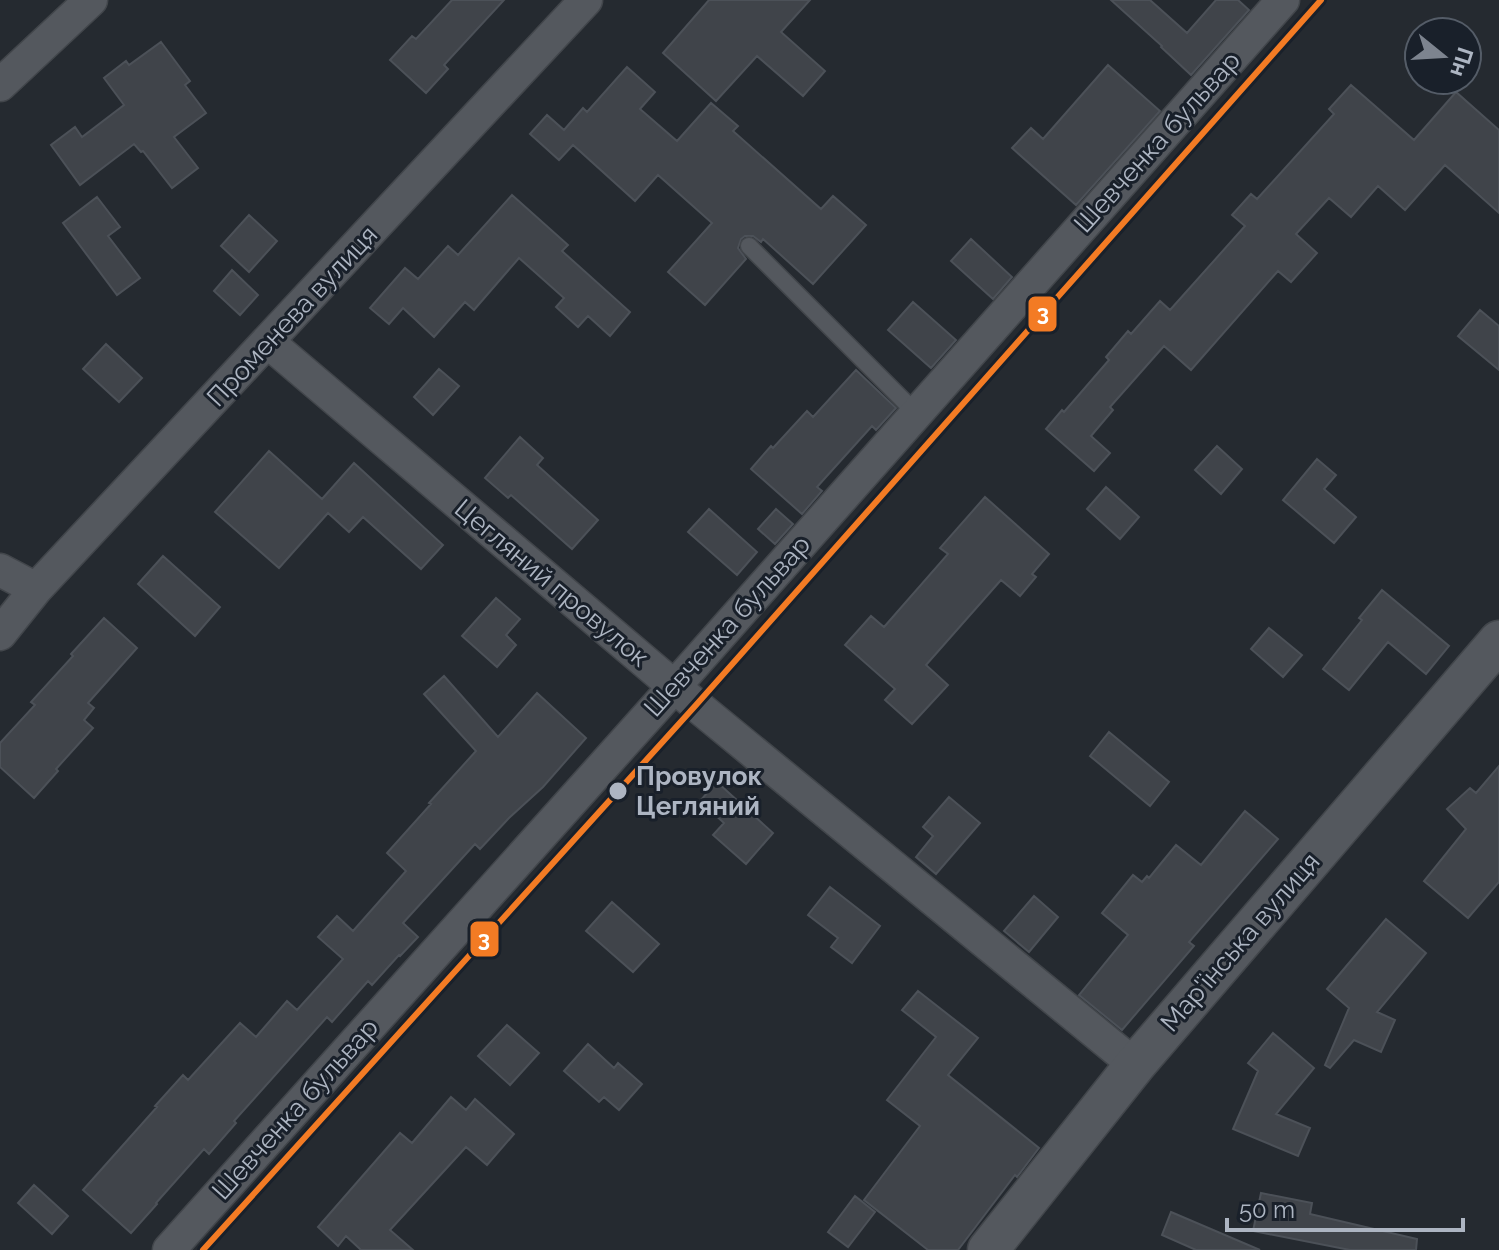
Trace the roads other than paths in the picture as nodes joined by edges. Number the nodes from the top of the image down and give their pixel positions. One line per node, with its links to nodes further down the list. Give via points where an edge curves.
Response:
1 (91, 0): 4 (street)
2 (586, 0): 6 (street, Променева вулиця)
3 (1283, 0): 7 (street, Шевченка бульвар)
4 (0, 85)
5 (749, 246): 7 (lane)
6 (268, 342): 9 (street, Променева вулиця); 12 (street, Цегляний провулок)
7 (916, 413): 12 (street, Шевченка бульвар)
8 (0, 570): 9 (street)
9 (36, 589): 10 (street, Променева вулиця)
10 (0, 634)
11 (1499, 641): 13 (street, Мар'їнська вулиця)
12 (674, 687): 13 (street, Цегляний провулок); 14 (street, Шевченка бульвар)
13 (1135, 1065): 15 (street, Мар'їнська вулиця)
14 (169, 1250)
15 (988, 1250)

